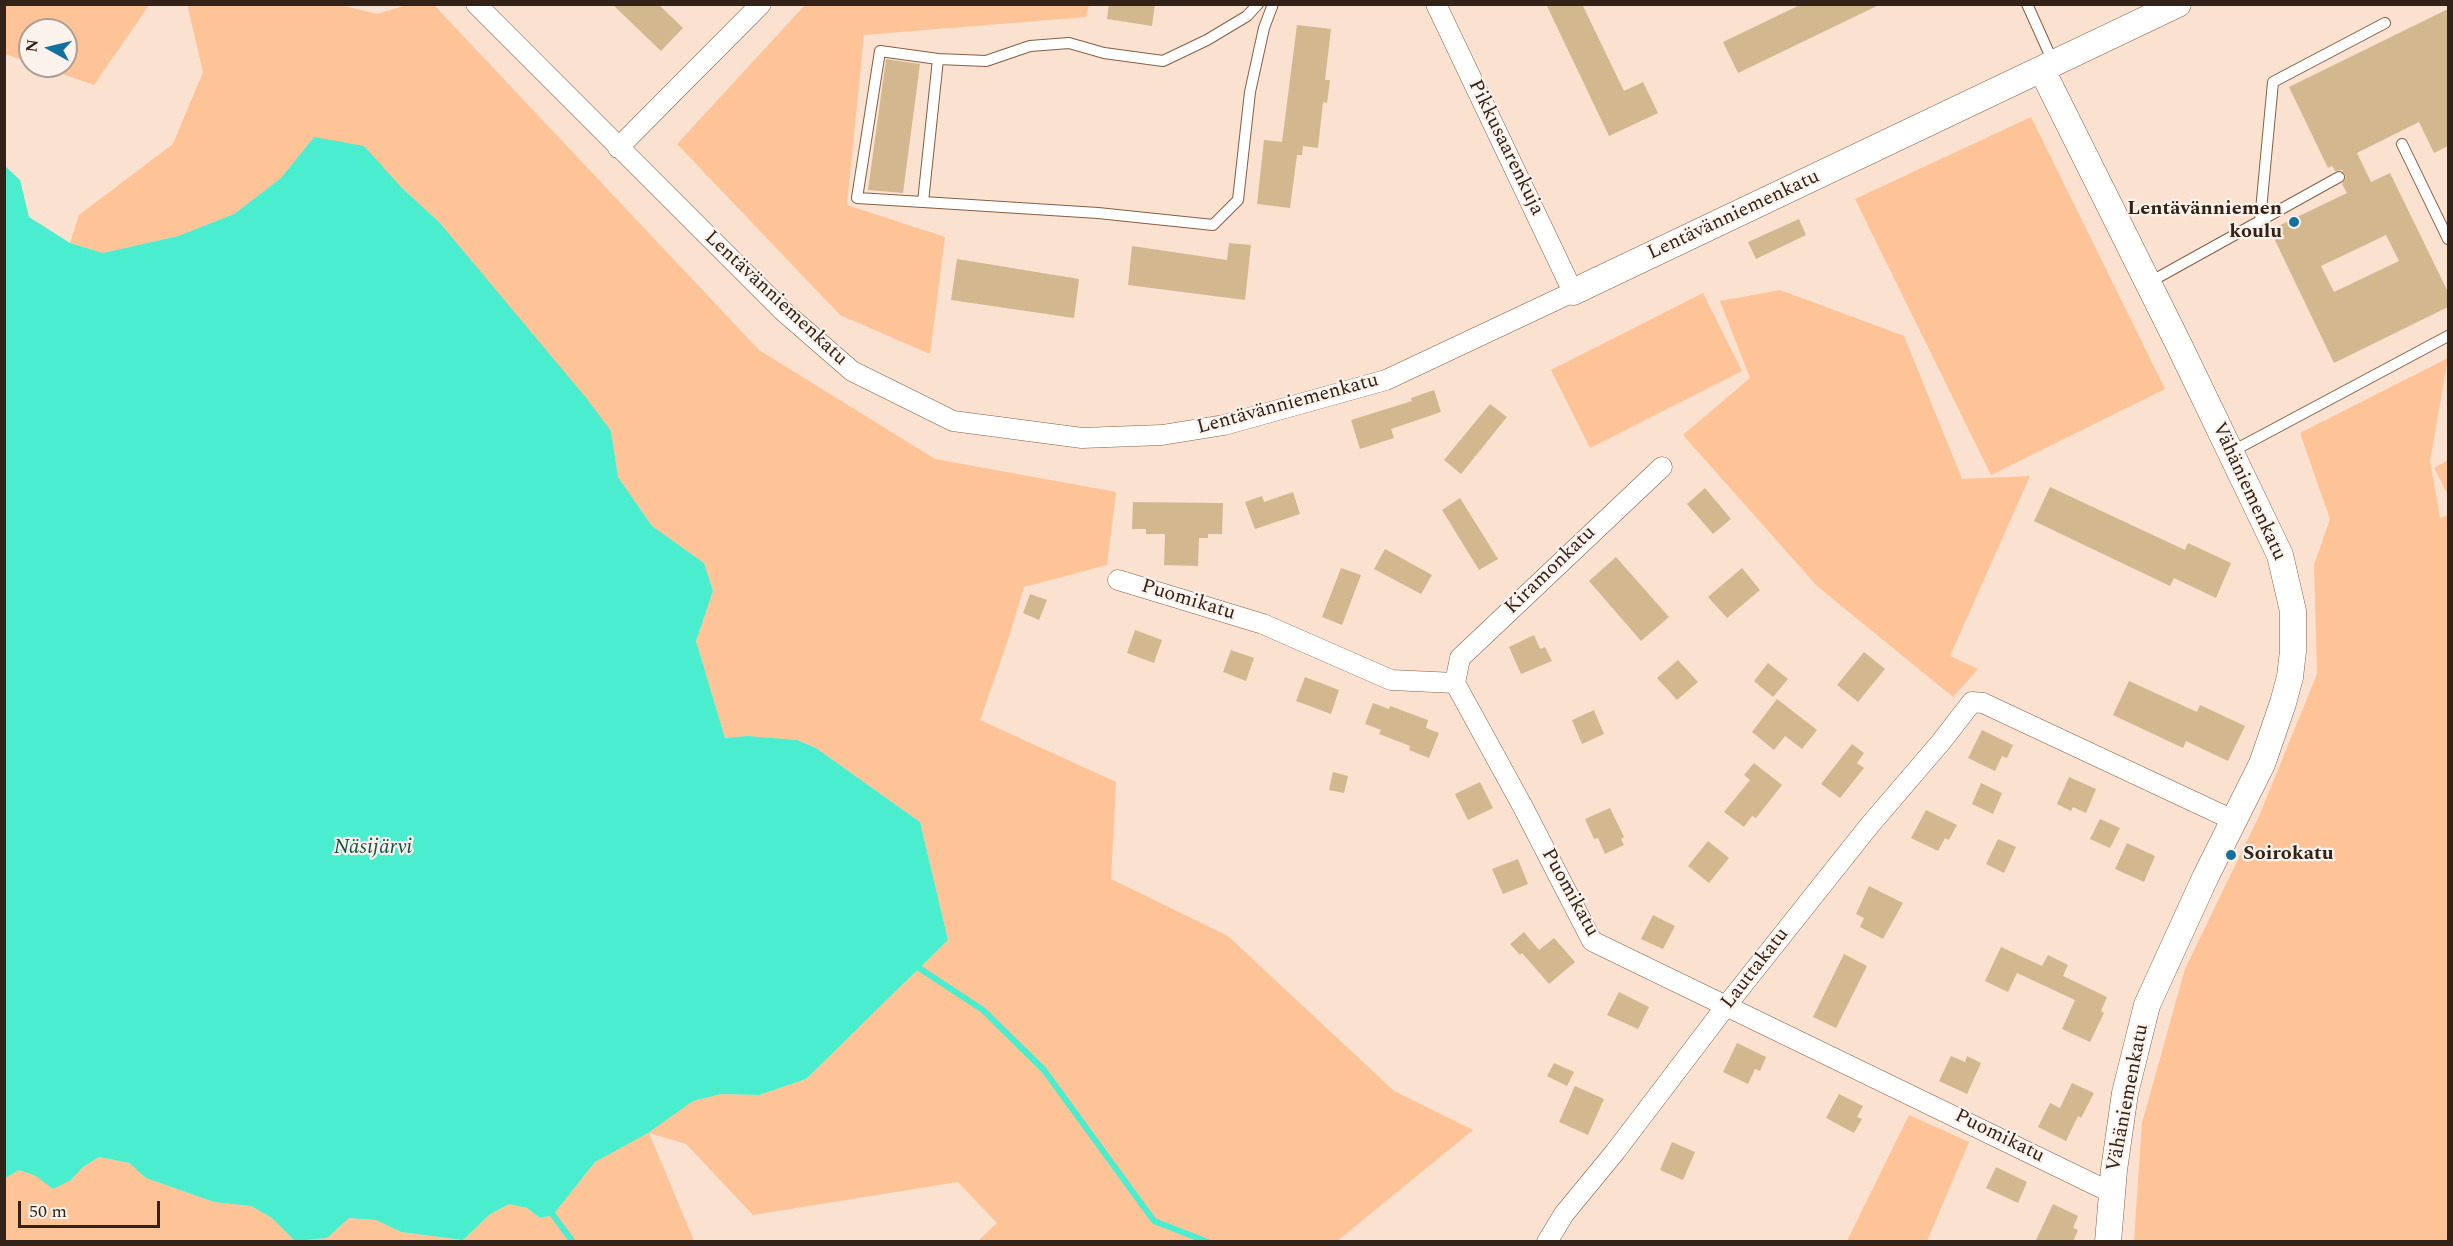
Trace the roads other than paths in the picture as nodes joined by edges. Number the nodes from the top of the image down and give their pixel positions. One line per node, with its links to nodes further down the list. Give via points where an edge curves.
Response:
1 (476, 4): 12 (street, Lentävänniemenkatu)
2 (761, 4): 12 (street)
3 (1258, 4): 9 (lane, via 1247,16 1163,61 1104,53 1069,43 1030,46 986,61)
4 (1273, 4): 14 (lane, via 1250,92 1238,200 1213,225)
5 (1436, 4): 18 (street, Pikkusaarenkuja)
6 (2027, 4): 10 (lane)
7 (2178, 4): 10 (street, Lentävänniemenkatu)
8 (2385, 23): 15 (lane, via 2273,82)
9 (938, 59): 14 (lane); 14 (lane, via 880,51 857,198)
10 (2048, 67): 17 (street, Vähäniemenkatu); 18 (street, Lentävänniemenkatu)
11 (2402, 144): 16 (lane)
12 (618, 148): 18 (street, Lentävänniemenkatu, via 783,311 852,371 953,421 1082,438 1162,435 1224,425 1386,380)
13 (2339, 177): 15 (lane)
14 (923, 202)
15 (2260, 221): 17 (lane)
16 (2448, 239)
17 (2148, 283): 20 (street, Vähäniemenkatu)
18 (1573, 292)
19 (2448, 336): 20 (lane)
20 (2231, 452): 24 (street, Vähäniemenkatu, via 2280,555 2294,611 2293,651 2283,703 2262,764)
21 (1662, 467): 23 (street, Kiramonkatu, via 1460,658)
22 (1119, 580): 23 (street, Puomikatu, via 1263,624 1391,680)
23 (1455, 683): 25 (street, Puomikatu, via 1592,941)
24 (2233, 820): 25 (street, Lauttakatu, via 1983,703 1972,702); 26 (street, Vähäniemenkatu, via 2147,1005 2125,1093)
25 (1726, 1006): 26 (street, Puomikatu); 27 (street, Lauttakatu, via 1564,1214)
26 (2112, 1193): 28 (street, Vähäniemenkatu)
27 (1547, 1242)
28 (2108, 1242)

